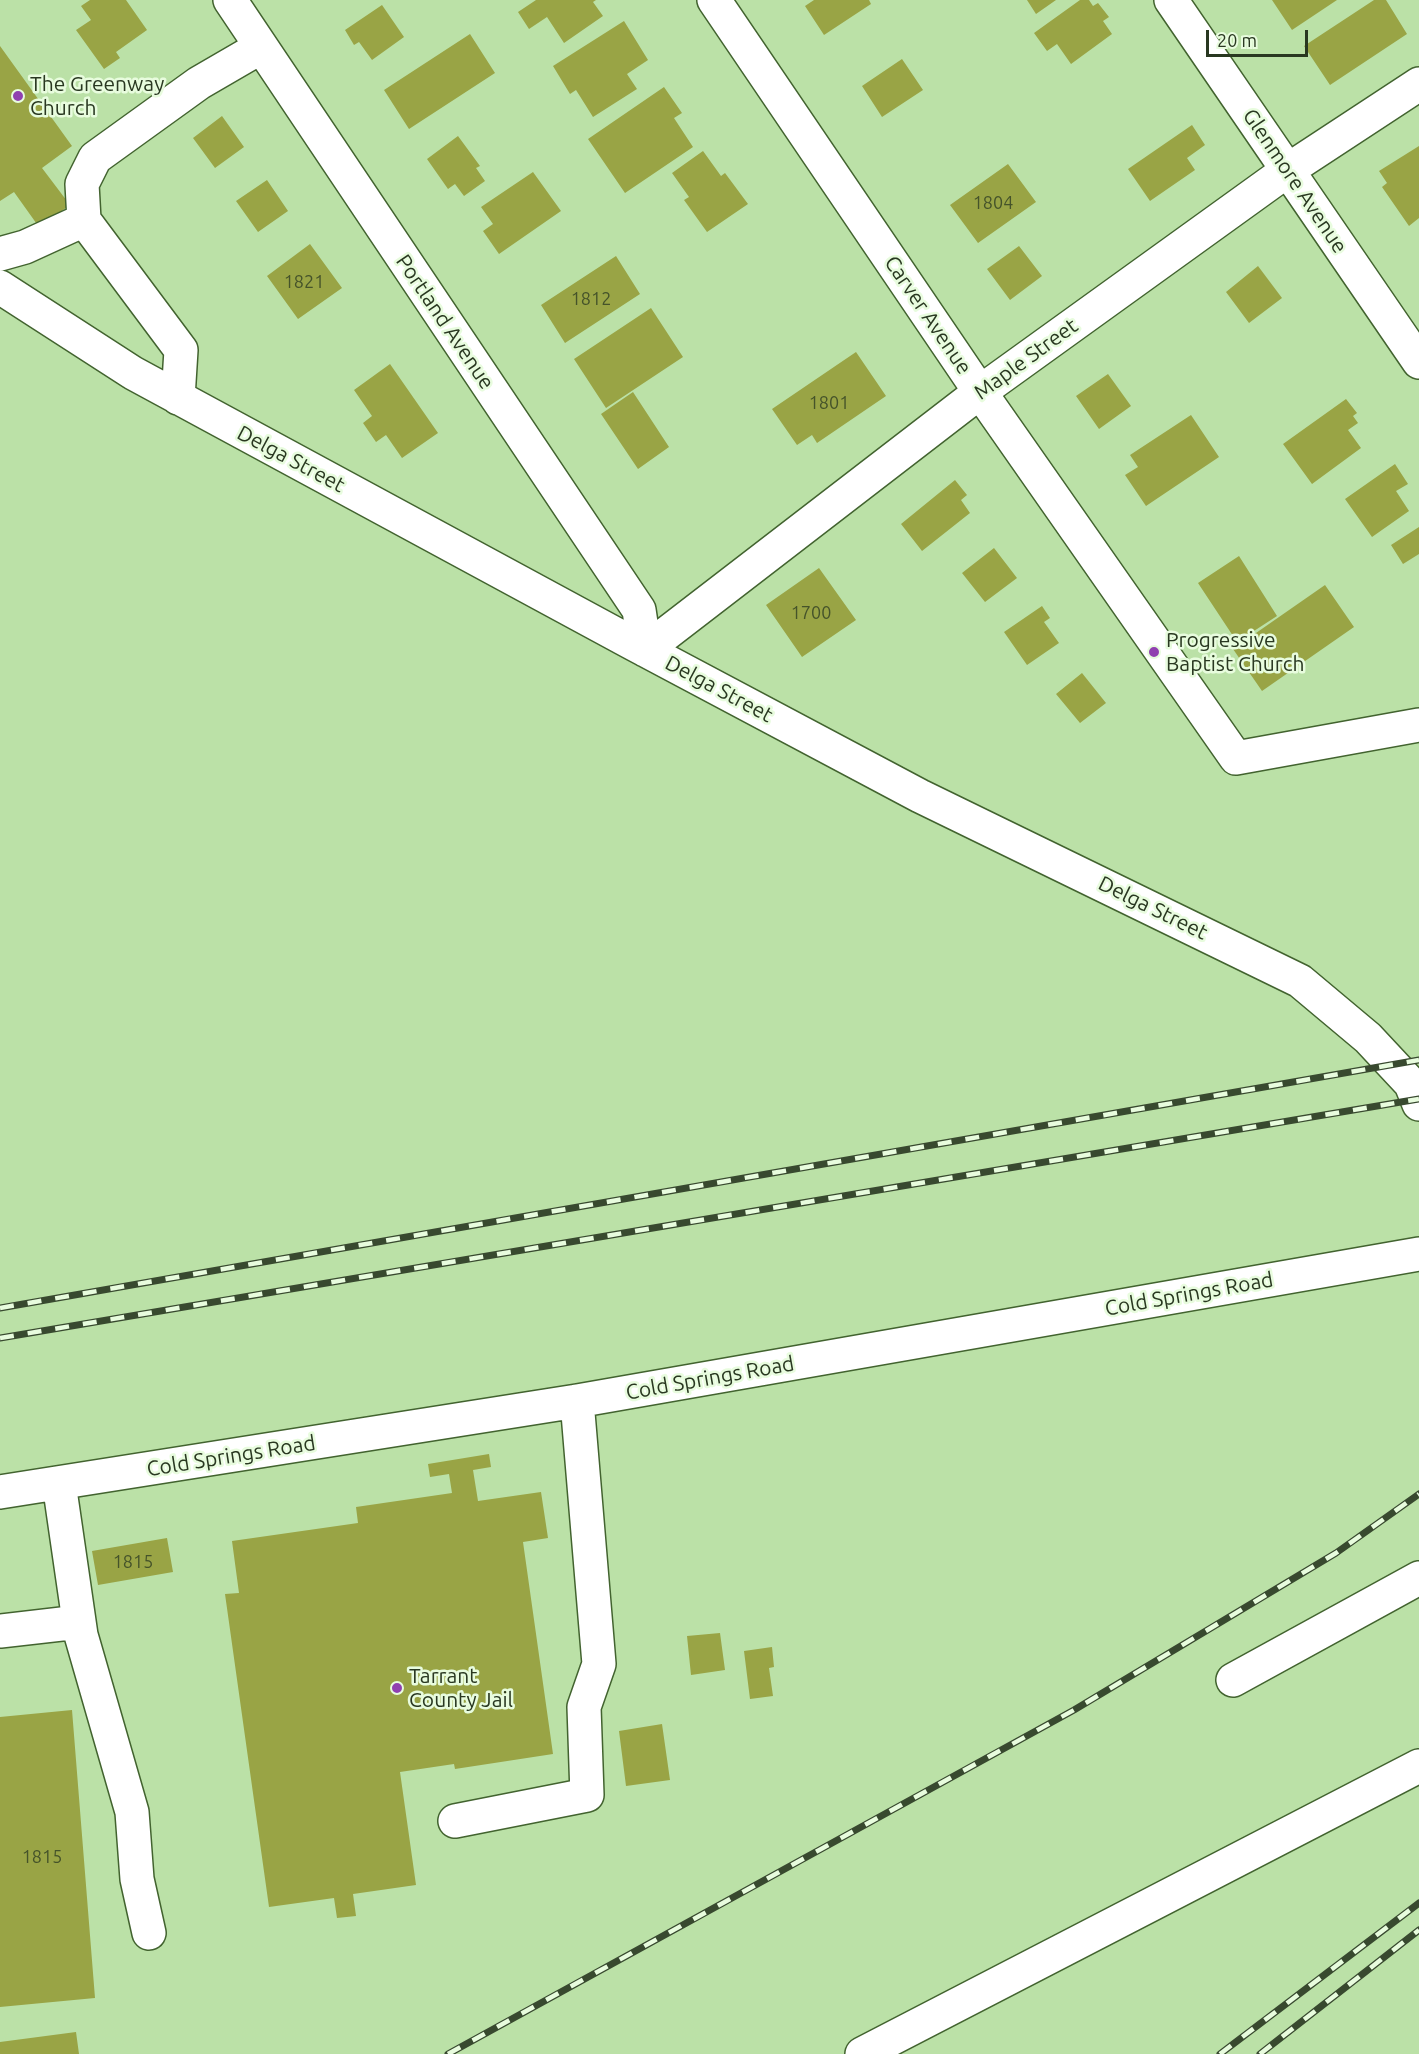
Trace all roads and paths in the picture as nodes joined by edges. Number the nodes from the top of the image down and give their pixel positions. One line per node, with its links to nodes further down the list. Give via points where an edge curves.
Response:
1 (230, 0): 4 (street, Portland Avenue)
2 (714, 0): 11 (street, Carver Avenue)
3 (1171, 0): 6 (street, Glenmore Avenue)
4 (261, 47): 7 (street, via 199,83 95,158 82,184); 13 (street, Portland Avenue, via 639,610)
5 (1419, 84): 6 (street, Maple Street)
6 (1288, 170): 10 (street, Glenmore Avenue); 11 (street, Maple Street)
7 (84, 219): 8 (street, via 25,247); 12 (street, via 181,351)
8 (0, 254)
9 (0, 287): 12 (street, Delga Street)
10 (1419, 362)
11 (980, 392): 13 (street, Maple Street); 14 (street, Carver Avenue, via 1236,758)
12 (178, 398): 13 (street, Delga Street)
13 (645, 650): 15 (street, Delga Street, via 920,796 1300,981 1368,1038 1411,1084)
14 (1419, 725)
15 (1419, 1104)
16 (1419, 1254): 17 (street, Cold Springs Road)
17 (577, 1401): 18 (street, Cold Springs Road); 25 (street, via 599,1664 584,1707 587,1795)
18 (59, 1483): 19 (street, Cold Springs Road); 21 (street)
19 (0, 1492)
20 (1419, 1578): 23 (street)
21 (80, 1622): 22 (street); 26 (street, via 132,1812 137,1879)
22 (0, 1631)
23 (1233, 1680)
24 (1419, 1766): 27 (street)
25 (455, 1821)
26 (149, 1933)
27 (862, 2054)

